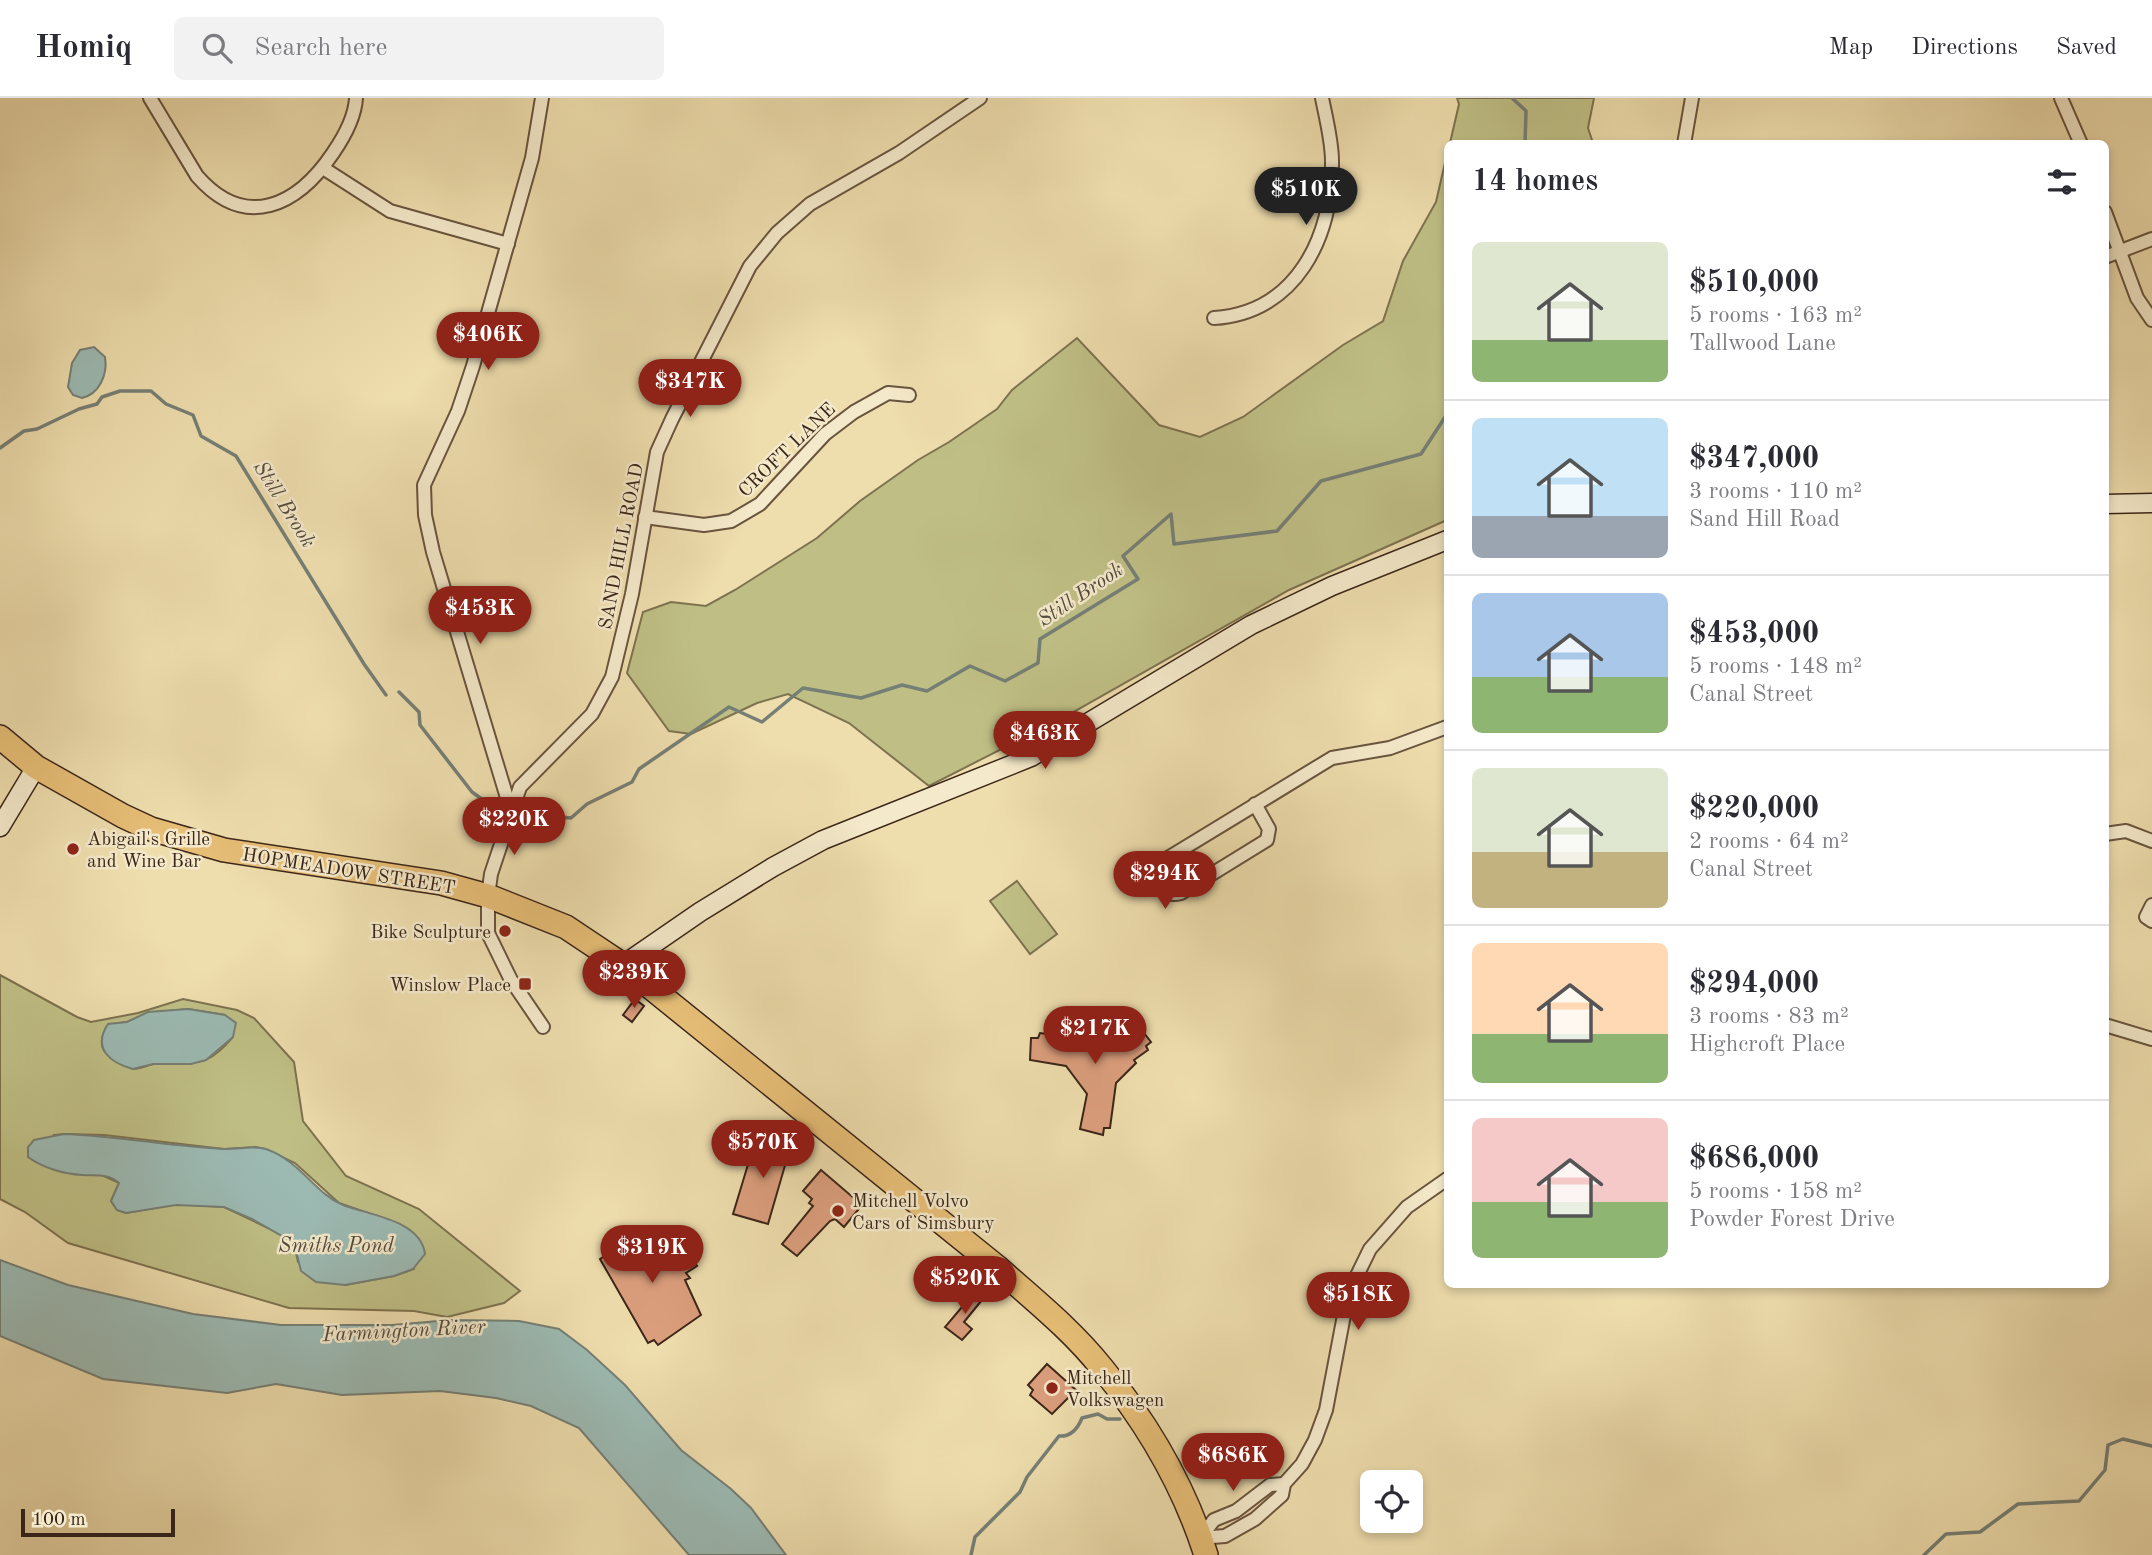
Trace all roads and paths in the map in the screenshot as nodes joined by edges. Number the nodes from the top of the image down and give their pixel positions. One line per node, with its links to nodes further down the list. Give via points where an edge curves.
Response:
1 (150, 98): 11 (street, via 197,176 215,194 235,204 264,208 279,204)
2 (356, 98): 11 (street, via 351,120)
3 (542, 98): 14 (street, via 532,158)
4 (980, 98): 8 (street, SAND HILL ROAD)
5 (1322, 98): 17 (street, via 1332,190 1318,242 1306,264 1279,294 1237,317)
6 (1692, 98): 9 (street)
7 (2062, 98): 10 (street)
8 (961, 104): 22 (street, SAND HILL ROAD, via 899,153 810,204 750,266 657,452)
9 (1685, 140)
10 (2079, 140)
11 (323, 168): 14 (street, via 390,211)
12 (2109, 224): 15 (street)
13 (2152, 239): 15 (street)
14 (508, 244): 28 (street, via 461,403 424,485 433,552)
15 (2119, 253): 16 (street); 18 (street, via 2137,298)
16 (2109, 256)
17 (1214, 318)
18 (2152, 320)
19 (909, 395): 22 (street, CROFT LANE, via 888,393 844,419 815,443 760,504 731,521 704,525)
20 (2152, 503): 21 (street)
21 (2109, 504)
22 (645, 517): 28 (street, SAND HILL ROAD, via 612,677 592,714 520,787)
23 (1444, 541): 35 (street, via 1332,586 1251,625 1031,757 823,840 700,912)
24 (1444, 728): 27 (street, via 1390,748 1332,758)
25 (0, 737): 26 (highway, HOPMEADOW STREET)
26 (36, 767): 29 (street); 32 (highway, HOPMEADOW STREET, via 123,817 224,850 441,883)
27 (1255, 804): 27 (street, via 1158,864 1155,875 1164,892 1181,892 1266,840 1269,829)
28 (512, 811): 32 (street, SAND HILL ROAD)
29 (0, 827)
30 (2109, 833): 31 (street, via 2126,831)
31 (2152, 841)
32 (488, 896): 35 (highway, HOPMEADOW STREET, via 566,927); 37 (street, via 488,933 511,980)
33 (2152, 905): 34 (street, via 2146,917)
34 (2152, 921)
35 (623, 965): 40 (highway, HOPMEADOW STREET, via 1056,1319 1102,1367 1163,1455 1176,1476)
36 (2109, 1026): 38 (street)
37 (543, 1027)
38 (2152, 1039)
39 (1444, 1181): 40 (street, via 1407,1207 1370,1249 1348,1294 1326,1410 1302,1464 1284,1484 1270,1485 1236,1511 1214,1520)
40 (1203, 1547)

